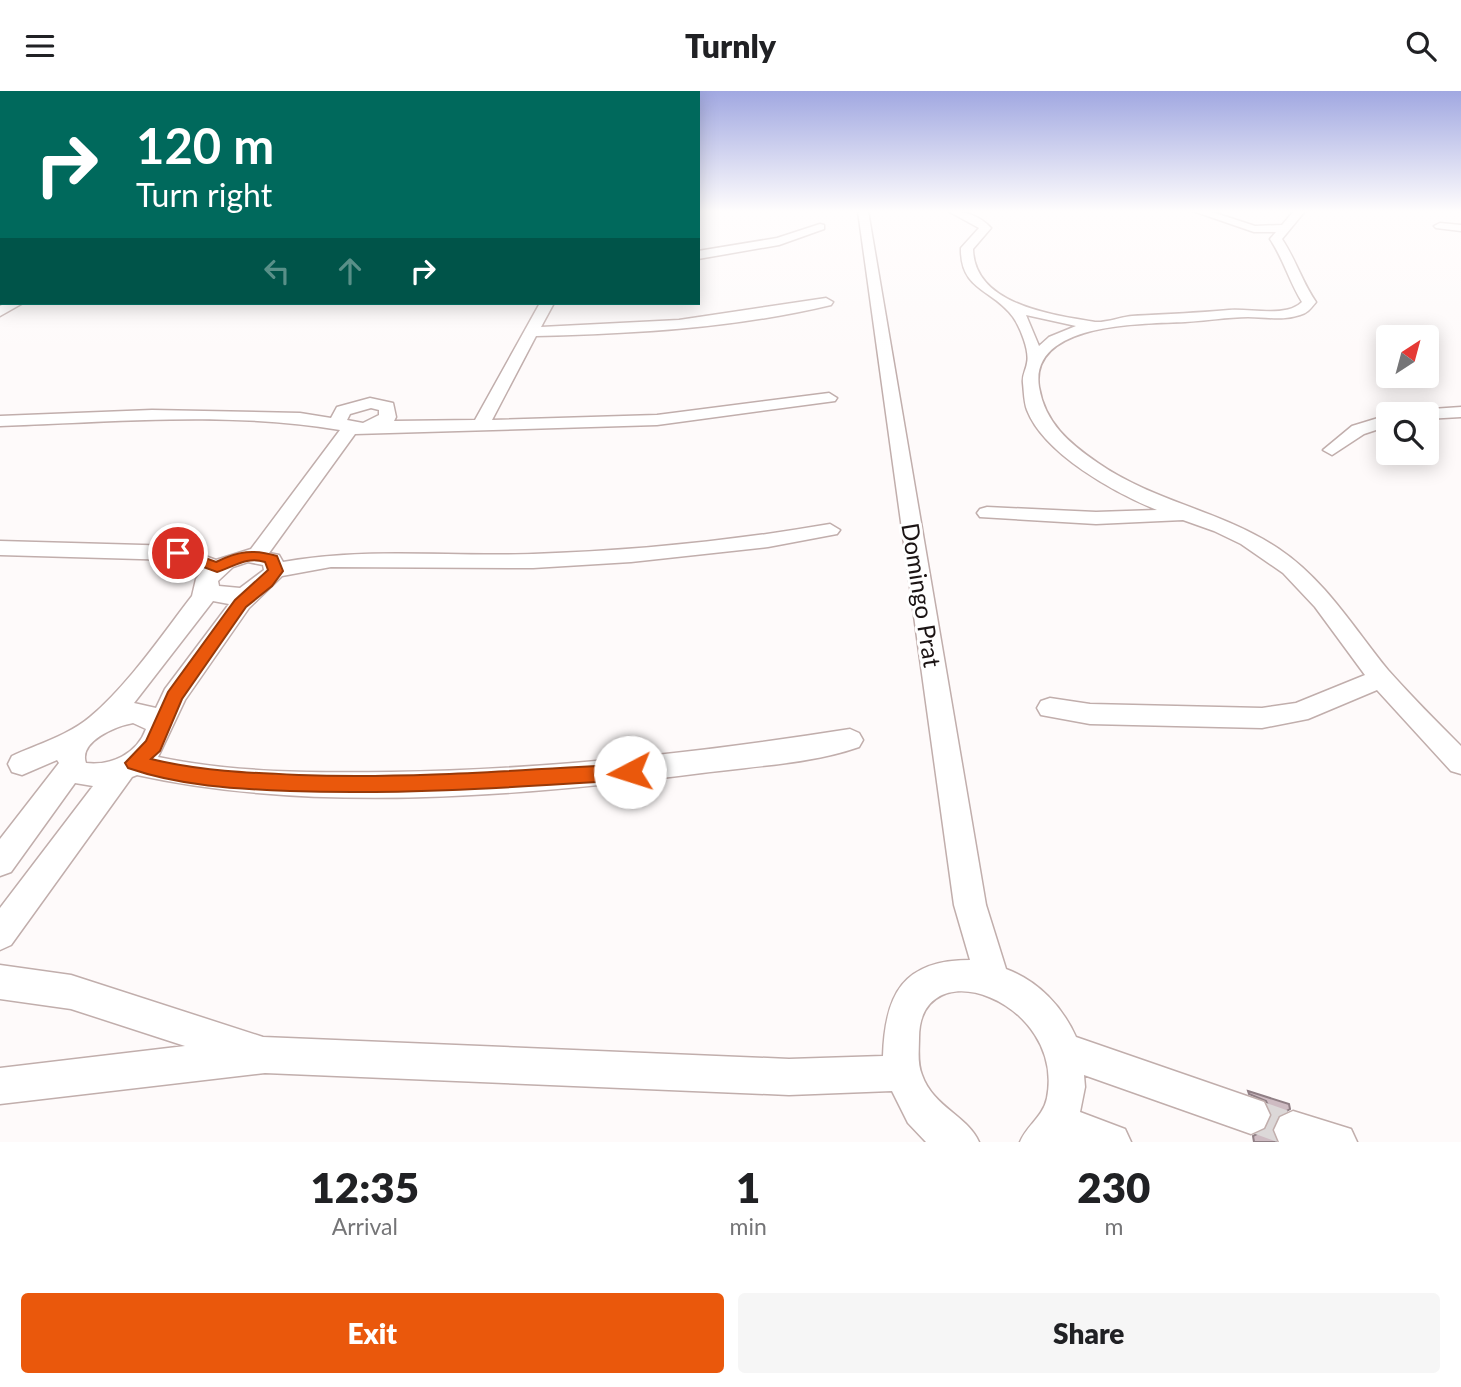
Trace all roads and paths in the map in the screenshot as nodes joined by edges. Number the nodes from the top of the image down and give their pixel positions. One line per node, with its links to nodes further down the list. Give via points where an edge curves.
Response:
1 (871, 260): 52 (street, Domingo Prat, via 970,905)
2 (967, 260): 9 (street, via 975,281)
3 (1290, 260): 4 (street)
4 (1298, 285): 5 (street); 7 (street)
5 (1284, 296): 7 (street); 10 (street)
6 (826, 302): 16 (street, via 698,323)
7 (1309, 302): 12 (street, via 1298,312)
8 (546, 305): 16 (street)
9 (1007, 305): 13 (street); 14 (street)
10 (1267, 305): 11 (street); 12 (street)
11 (1247, 313): 12 (street); 15 (street)
12 (1287, 313)
13 (1045, 317): 14 (street); 15 (street)
14 (1025, 327): 17 (street); 18 (street)
15 (1069, 327): 17 (street)
16 (531, 332): 27 (street)
17 (1055, 338): 18 (street, via 1041,349)
18 (1036, 361): 32 (street, via 1030,381 1043,424 1102,475)
19 (829, 398): 27 (street, via 657,420)
20 (387, 407): 21 (street, via 370,403); 26 (street); 29 (street, via 388,417)
21 (349, 408): 24 (street); 30 (street, via 337,418)
22 (1461, 412): 23 (street)
23 (1439, 414)
24 (300, 418): 25 (street, via 152,415); 30 (street)
25 (0, 421)
26 (425, 424): 27 (street); 29 (street)
27 (481, 425)
28 (1376, 425): 31 (street, via 1358,431)
29 (372, 426): 30 (street)
30 (345, 427): 38 (street)
31 (1332, 450)
32 (1143, 497): 34 (street); 35 (street)
33 (987, 513): 35 (street)
34 (1188, 514): 35 (street); 41 (street, via 1248,539 1307,580)
35 (1125, 517)
36 (830, 530): 40 (street, via 631,555 533,561 331,560)
37 (0, 548): 39 (street, via 178,553)
38 (257, 555): 39 (street, via 236,558); 40 (street, via 272,559)
39 (212, 576): 40 (street, via 214,594 230,596); 43 (street, via 194,611 122,701)
40 (267, 579): 44 (street, via 240,603 174,696)
41 (1382, 678): 42 (street, via 1299,712 1262,717 1090,715); 47 (street)
42 (1050, 708)
43 (92, 728): 44 (street, via 122,715 144,713 152,716); 46 (street, via 56,750); 48 (street, via 72,750)
44 (159, 728): 49 (street, via 153,745)
45 (850, 740): 49 (street, via 604,775 418,784 235,781)
46 (11, 764): 48 (street)
47 (1461, 764)
48 (72, 766): 49 (street, via 85,775 109,774); 50 (street)
49 (128, 766): 51 (street)
50 (0, 862)
51 (1, 929)
52 (992, 978): 54 (street, via 1034,1005); 56 (street, via 945,975 925,984 901,1021)
53 (0, 982): 55 (street, via 71,992)
54 (1062, 1050): 58 (street); 60 (street, via 1068,1076 1066,1101)
55 (265, 1055): 56 (street, via 789,1077); 57 (street)
56 (902, 1073): 61 (street, via 932,1122)
57 (0, 1086)
58 (1251, 1115)
59 (1293, 1130): 63 (street)
60 (1048, 1133): 62 (street)
61 (960, 1142)
62 (1112, 1142)
63 (1338, 1142)

